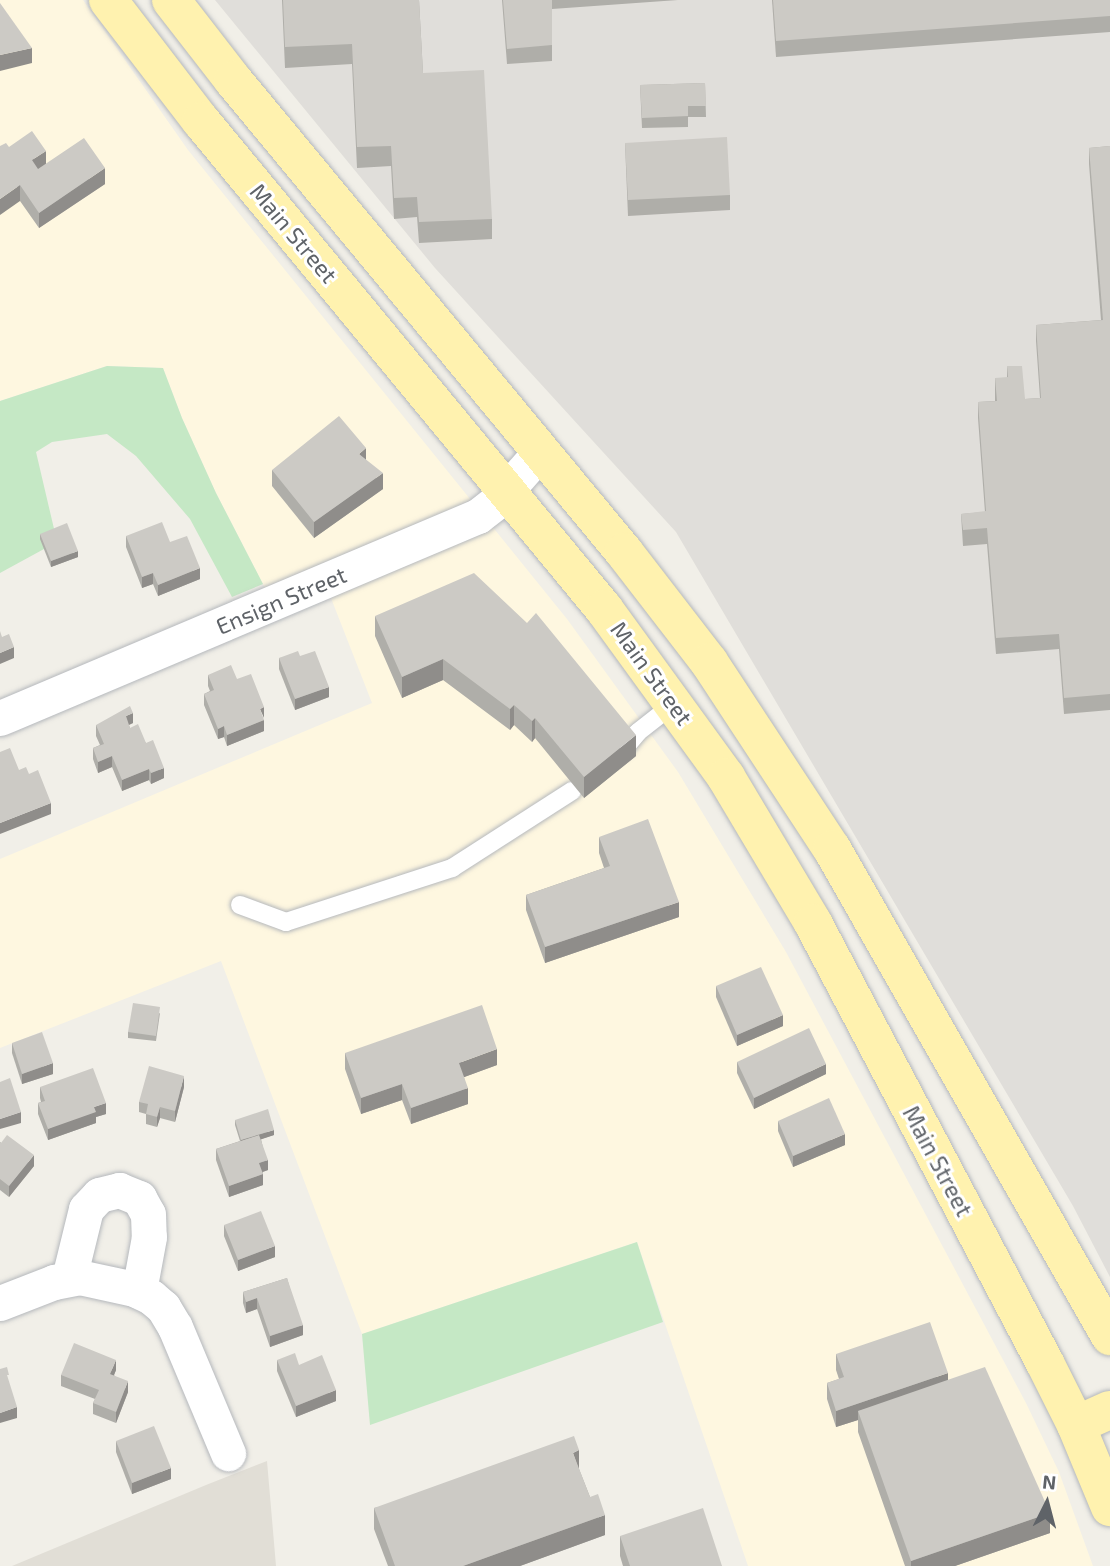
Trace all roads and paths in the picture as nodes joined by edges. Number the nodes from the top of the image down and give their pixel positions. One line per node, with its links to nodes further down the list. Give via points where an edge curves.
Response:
1 (108, 0): 4 (main road, Main Street, via 201,121)
2 (171, 0): 3 (main road)
3 (541, 451): 4 (street, Ensign Street); 7 (main road, via 656,592)
4 (507, 490): 5 (main road, Main Street); 6 (street, Ensign Street, via 474,518)
5 (675, 703): 8 (lane); 9 (main road, Main Street)
6 (0, 718)
7 (769, 748): 9 (main road); 15 (main road, via 874,921)
8 (623, 750)
9 (726, 777): 16 (main road, Main Street)
10 (572, 791): 11 (lane, via 452,867 286,922)
11 (240, 905)
12 (69, 1278): 13 (street, via 94,1279); 13 (street, via 86,1209 99,1195 119,1190 139,1198 149,1219); 14 (street)
13 (139, 1291): 17 (street, via 157,1301 171,1319)
14 (0, 1303)
15 (1110, 1336)
16 (1093, 1418): 18 (main road, Main Street)
17 (228, 1453)
18 (1110, 1507)

